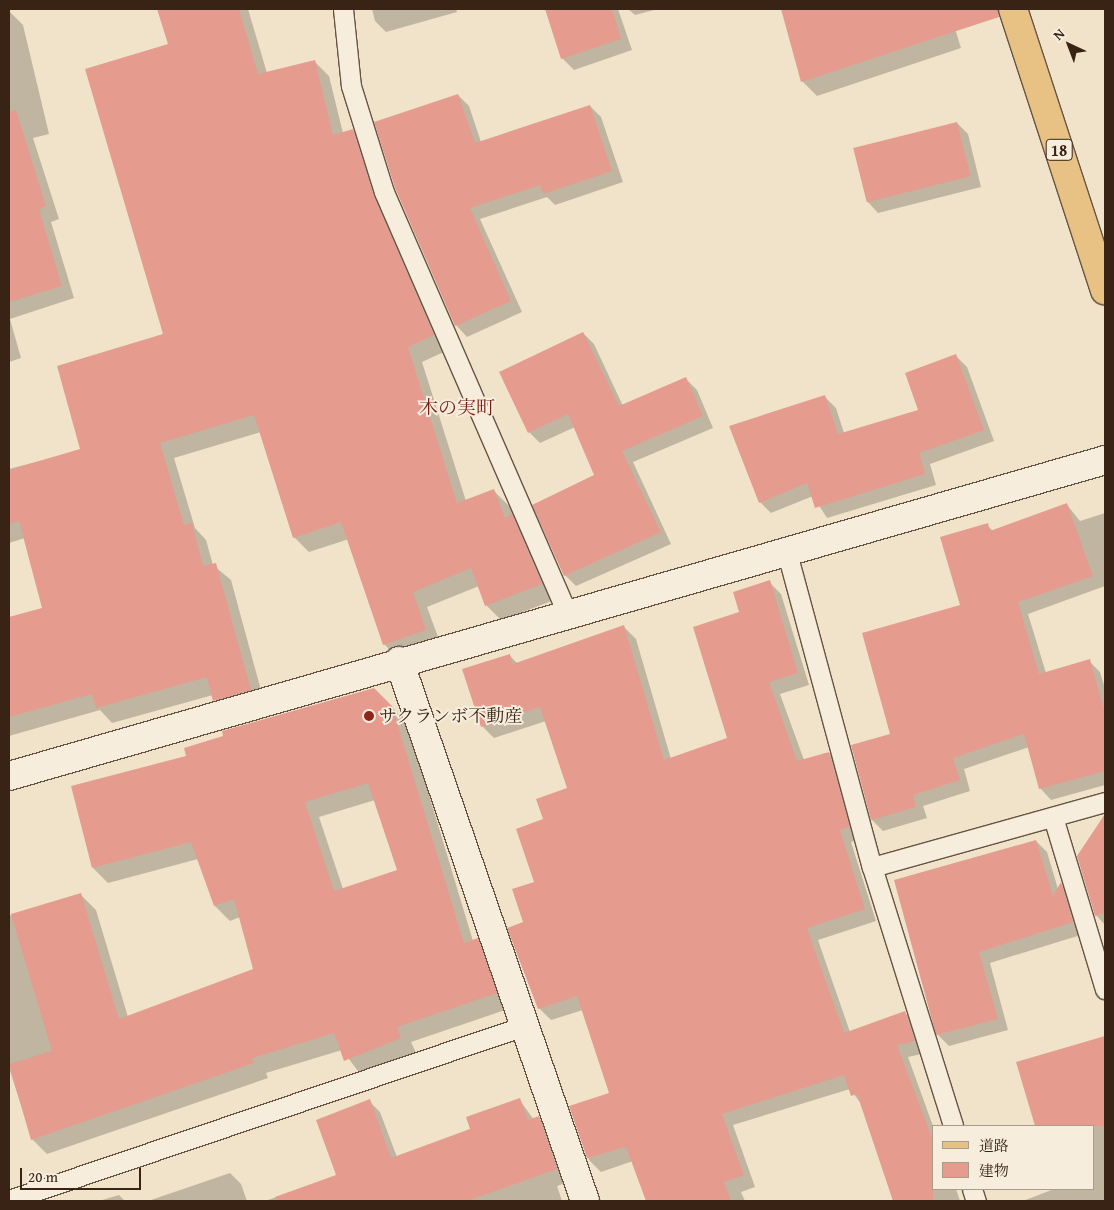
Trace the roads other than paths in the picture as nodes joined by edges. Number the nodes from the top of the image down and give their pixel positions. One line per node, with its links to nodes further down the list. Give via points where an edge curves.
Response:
1 (343, 9): 6 (lane, via 351,86 384,192)
2 (1013, 9): 3 (main road, 18)
3 (1105, 290)
4 (1105, 460): 5 (street)
5 (787, 553): 6 (street); 11 (lane)
6 (567, 612): 7 (street)
7 (399, 660): 8 (street); 13 (street)
8 (9, 776)
9 (1105, 802): 10 (lane)
10 (1054, 818): 11 (lane); 12 (lane)
11 (872, 867): 14 (lane)
12 (1105, 989)
13 (527, 1024): 15 (lane); 16 (street)
14 (953, 1125)
15 (17, 1199)
16 (585, 1201)

